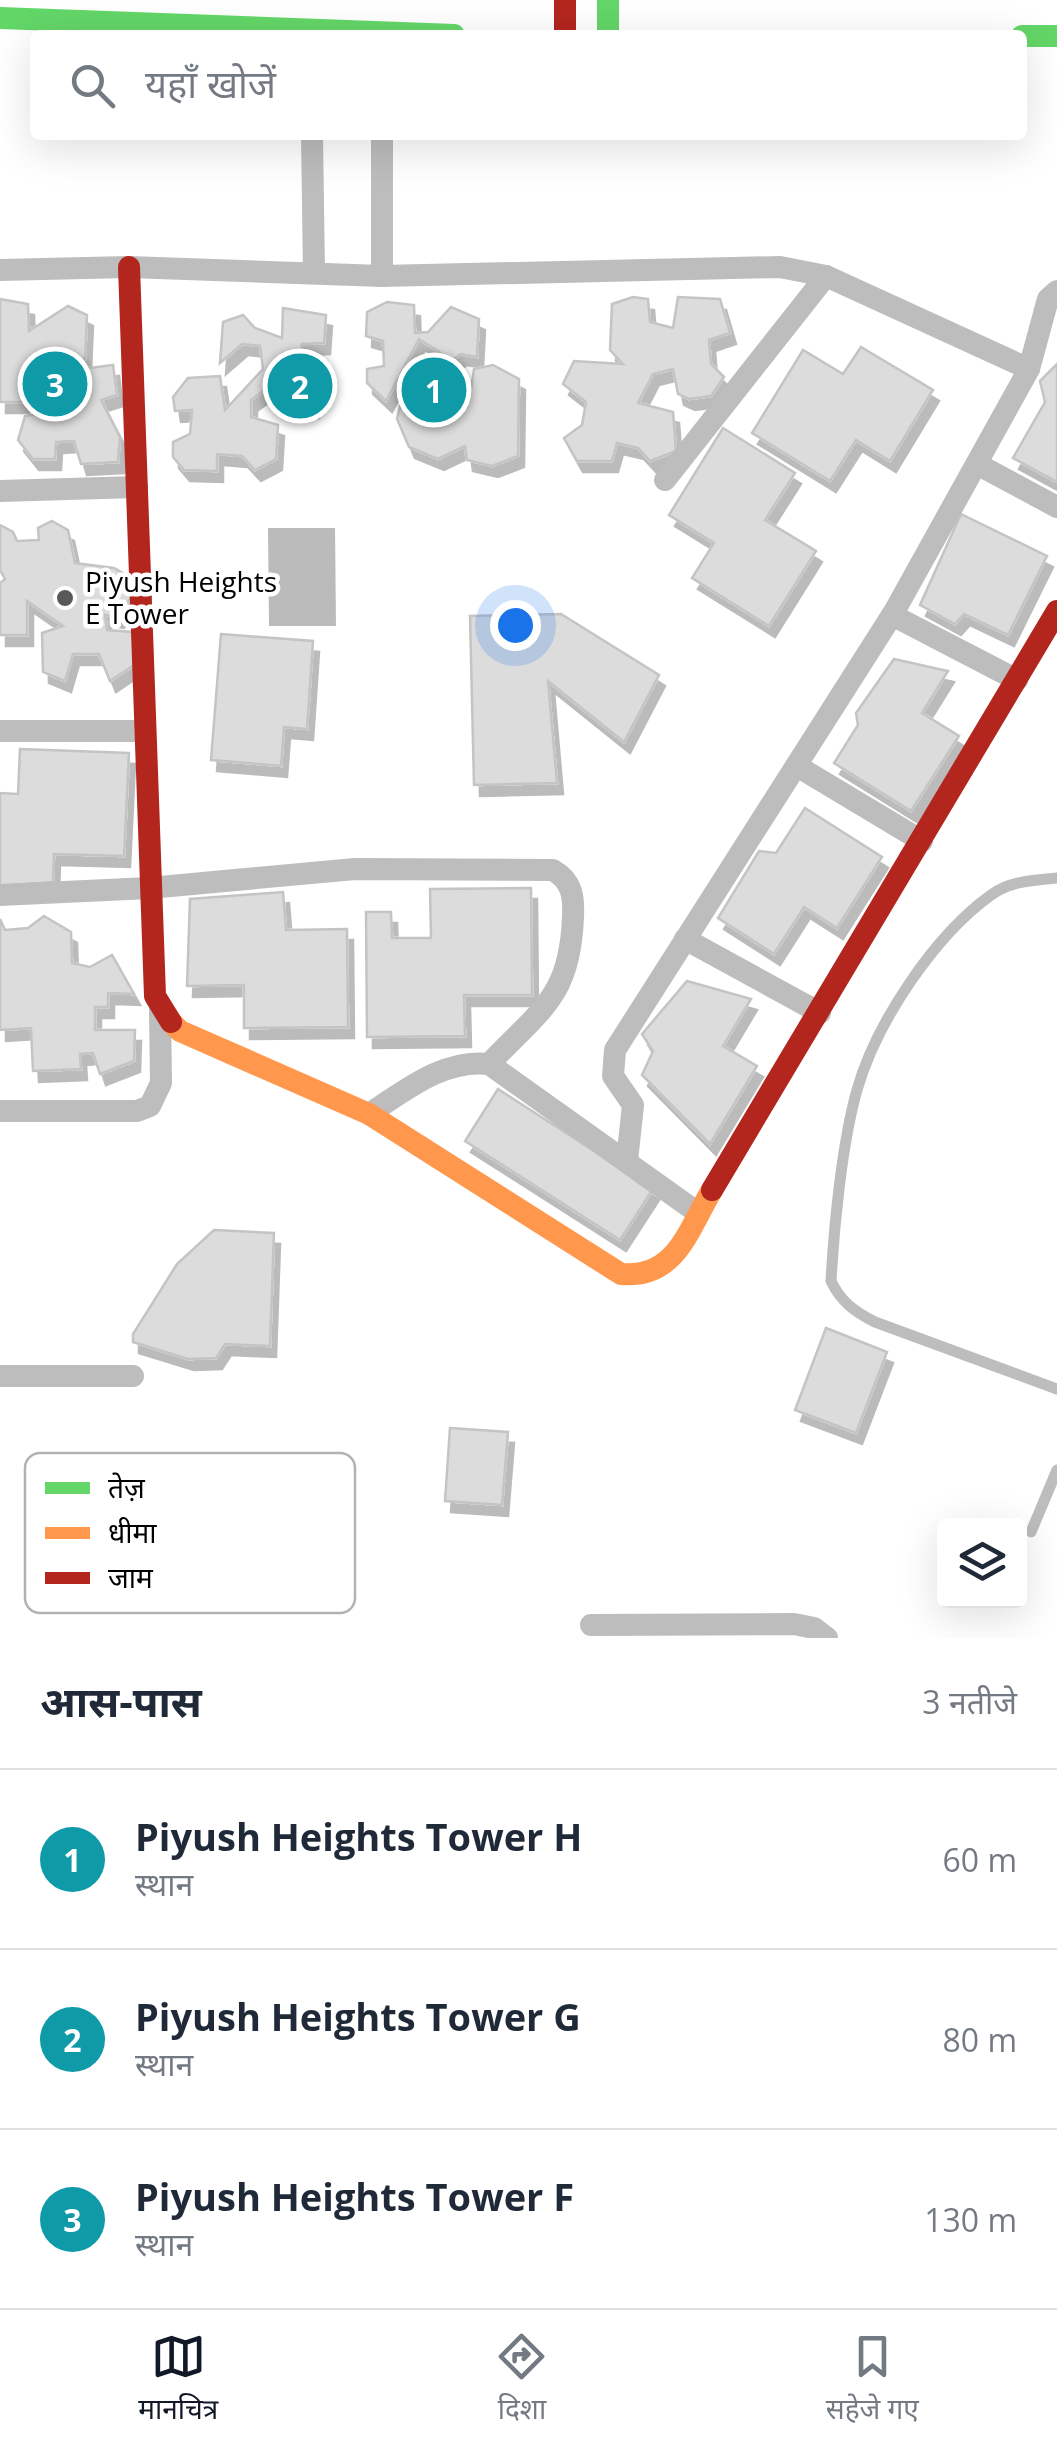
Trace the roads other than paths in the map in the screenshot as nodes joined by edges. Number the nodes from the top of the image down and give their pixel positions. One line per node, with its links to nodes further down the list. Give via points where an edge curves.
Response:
1 (565, 0): 5 (street)
2 (608, 0): 6 (street)
3 (0, 18): 4 (street)
4 (248, 30)
5 (565, 30)
6 (608, 30)
7 (1027, 36): 8 (street)
8 (1057, 36)
9 (312, 140): 13 (street)
10 (382, 140): 14 (street)
11 (128, 268): 12 (street); 13 (street); 20 (street)
12 (0, 270)
13 (314, 273): 14 (street)
14 (382, 276): 15 (street, via 749,265)
15 (826, 276): 17 (street); 19 (street)
16 (1057, 291): 17 (street, via 1048,298)
17 (1029, 369): 18 (street)
18 (978, 464): 22 (street); 24 (street)
19 (665, 480)
20 (138, 486): 21 (street); 27 (street)
21 (0, 491)
22 (1057, 507)
23 (1057, 611): 25 (street)
24 (892, 615): 25 (street); 28 (street)
25 (1017, 680): 29 (street)
26 (0, 730): 27 (street)
27 (144, 730): 31 (street)
28 (797, 766): 29 (street); 33 (street)
29 (922, 841): 35 (street)
30 (1057, 878): 43 (lane, via 992,894 939,943 875,1046 855,1095 831,1281 856,1313)
31 (149, 888): 32 (street); 34 (street); 36 (street, via 355,869 553,870 564,876 574,902 567,974)
32 (0, 895)
33 (685, 939): 35 (street); 39 (street, via 615,1050 613,1076 633,1105)
34 (160, 1010): 37 (street, via 161,1083 150,1106); 38 (street, via 180,1031)
35 (820, 1013): 40 (street)
36 (490, 1064): 38 (street, via 460,1064 429,1076); 39 (street)
37 (0, 1111)
38 (369, 1114): 40 (street, via 621,1274 640,1278 672,1264)
39 (628, 1161): 40 (street)
40 (698, 1213)
41 (0, 1376): 42 (street)
42 (133, 1376)
43 (1057, 1389)
44 (1057, 1470): 45 (lane)
45 (1031, 1532)
46 (592, 1625): 47 (street, via 794,1624)
47 (827, 1638)

